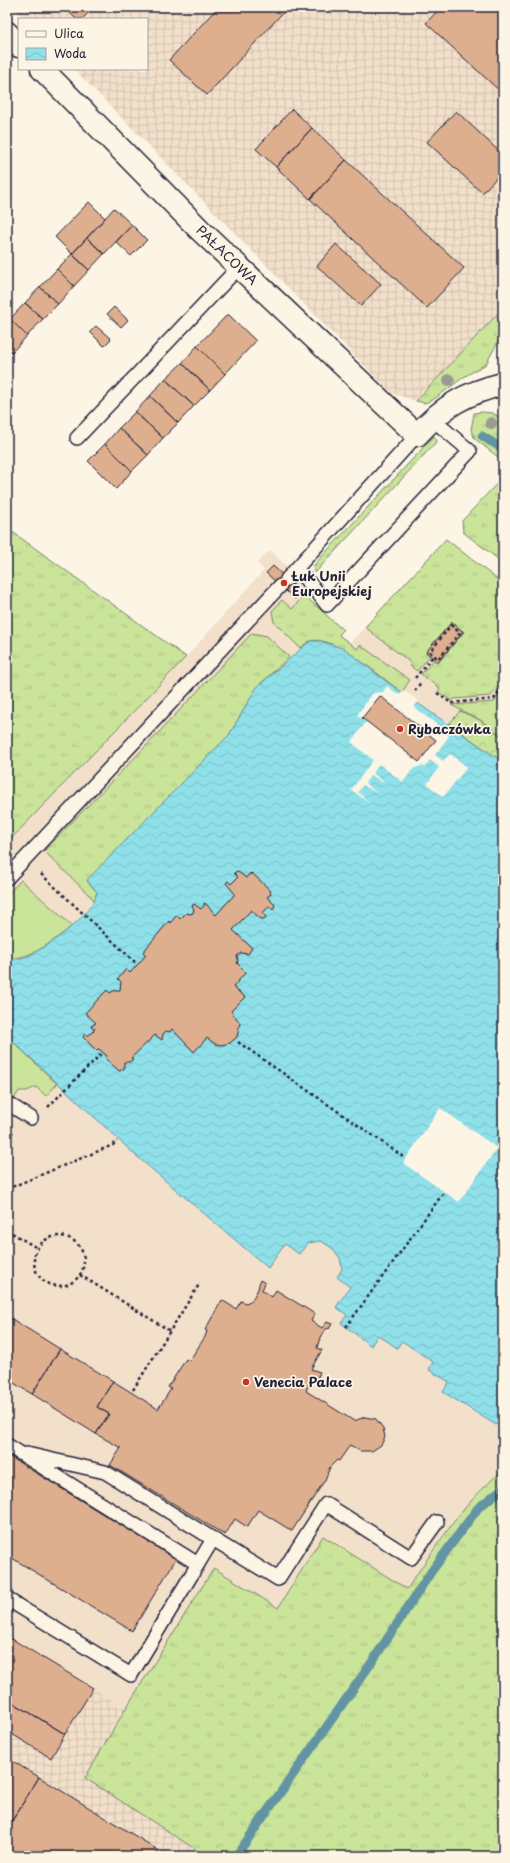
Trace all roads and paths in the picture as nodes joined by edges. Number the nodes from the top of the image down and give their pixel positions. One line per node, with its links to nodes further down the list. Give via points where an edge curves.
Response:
1 (7, 33): 2 (street)
2 (18, 45)
3 (43, 70): 4 (street, PAŁACOWA)
4 (239, 267): 7 (street, PAŁACOWA); 8 (lane)
5 (503, 384): 6 (street, via 469,395 442,410)
6 (432, 419): 7 (street); 9 (lane, via 470,451 327,605 314,588)
7 (417, 435): 9 (lane)
8 (77, 438)
9 (288, 578): 16 (lane)
10 (434, 655): 10 (path, via 438,659 460,633 451,625 430,652); 11 (path)
11 (415, 678)
12 (422, 682): 14 (path)
13 (503, 685): 15 (path, via 494,699 451,703)
14 (415, 691)
15 (437, 694)
16 (25, 859): 17 (lane); 18 (path)
17 (7, 878)
18 (138, 964)
19 (238, 1042): 25 (path)
20 (103, 1052): 22 (path)
21 (7, 1103): 23 (lane)
22 (53, 1103)
23 (32, 1118)
24 (117, 1141): 26 (path)
25 (405, 1158)
26 (7, 1189)
27 (444, 1192): 32 (path)
28 (7, 1230): 29 (path)
29 (37, 1248): 30 (path, via 34,1267 45,1283 64,1286 74,1282); 30 (path, via 53,1236 73,1239 80,1246 84,1256 84,1266)
30 (80, 1275): 33 (path)
31 (200, 1283): 33 (path)
32 (346, 1327)
33 (170, 1330): 34 (path)
34 (134, 1390)
35 (12, 1448): 37 (lane, via 105,1472); 38 (lane)
36 (437, 1522): 37 (lane, via 411,1558 326,1504 278,1579)
37 (213, 1538): 38 (lane)
38 (198, 1564): 39 (lane, via 131,1675)
39 (7, 1599)

